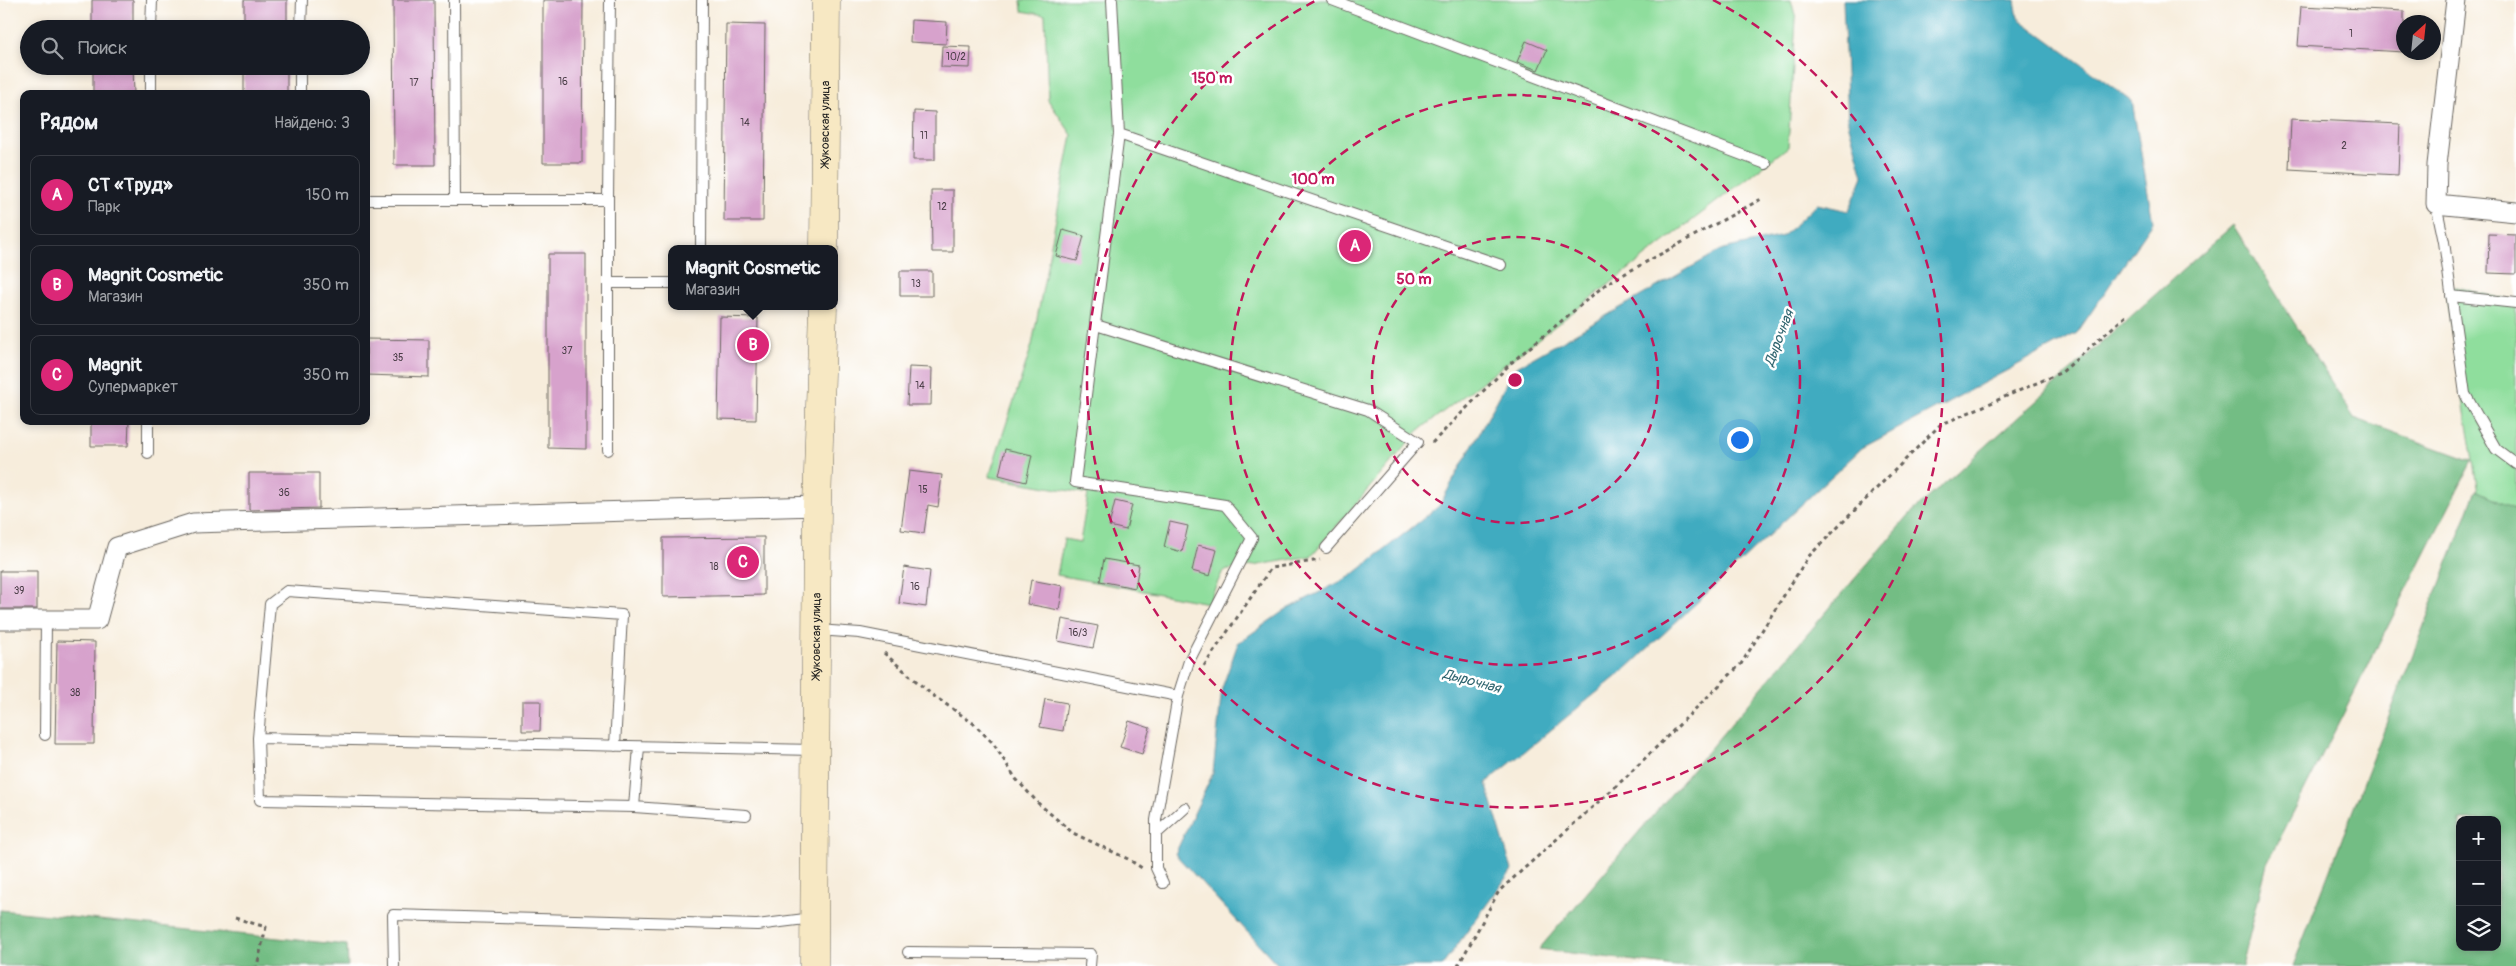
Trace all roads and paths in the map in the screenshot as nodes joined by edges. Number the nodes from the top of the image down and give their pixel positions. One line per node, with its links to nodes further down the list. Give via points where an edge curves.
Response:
1 (152, 0): 10 (lane)
2 (302, 0): 11 (lane)
3 (454, 0): 20 (lane)
4 (610, 0): 21 (lane)
5 (702, 0): 24 (lane)
6 (826, 0): 25 (main road, Жуковская улица)
7 (1112, 0): 16 (lane)
8 (1332, 0): 17 (lane)
9 (2456, 0): 22 (street, via 2437,165)
10 (152, 20)
11 (301, 20)
12 (151, 75): 14 (lane)
13 (300, 75): 15 (lane)
14 (151, 90)
15 (300, 90)
16 (1119, 134): 26 (lane); 33 (lane)
17 (1766, 164)
18 (1763, 198): 35 (path, via 1606,284 1512,362)
19 (370, 200): 20 (lane)
20 (455, 200): 21 (lane)
21 (608, 200): 27 (lane)
22 (2436, 204): 23 (street); 29 (lane)
23 (2516, 212)
24 (701, 245)
25 (824, 245)
26 (1501, 265)
27 (608, 283): 28 (lane); 36 (lane)
28 (668, 283)
29 (2452, 296): 30 (lane); 38 (lane, via 2465,394 2496,450)
30 (2516, 303)
31 (823, 310): 39 (main road, Жуковская улица)
32 (2128, 314): 64 (path, via 2062,372 1940,425 1808,557 1742,664 1625,778 1500,891)
33 (1096, 325): 40 (lane, via 1368,410 1418,442); 46 (lane, via 1075,482 1225,505 1252,538 1189,661)
34 (148, 425): 37 (lane)
35 (1430, 445)
36 (608, 450)
37 (148, 453)
38 (2516, 464)
39 (817, 506): 42 (street, via 194,522 117,547 97,620); 43 (main road, Жуковская улица)
40 (1326, 554): 45 (path, via 1271,568)
41 (0, 620): 42 (street)
42 (46, 620): 47 (lane)
43 (817, 630): 44 (lane); 51 (main road, Жуковская улица)
44 (860, 633): 46 (lane); 56 (path, via 932,694 973,723 993,743 1016,779 1073,833 1128,859)
45 (1202, 669)
46 (1178, 696): 55 (lane)
47 (45, 735)
48 (258, 738): 49 (lane); 49 (lane, via 270,604 287,591 622,615); 52 (lane, via 260,800)
49 (615, 746): 50 (lane)
50 (639, 747): 51 (lane); 52 (lane)
51 (815, 750): 58 (main road, Жуковская улица)
52 (634, 807): 54 (lane)
53 (1185, 808): 55 (lane)
54 (746, 815)
55 (1156, 834): 56 (lane, via 1156,868)
56 (1163, 883)
57 (235, 918): 60 (path, via 266,927)
58 (814, 918): 61 (lane, via 757,925 392,915); 62 (main road, Жуковская улица)
59 (908, 952): 63 (lane, via 1091,954)
60 (257, 966)
61 (394, 966)
62 (814, 966)
63 (1090, 966)
64 (1458, 966)

